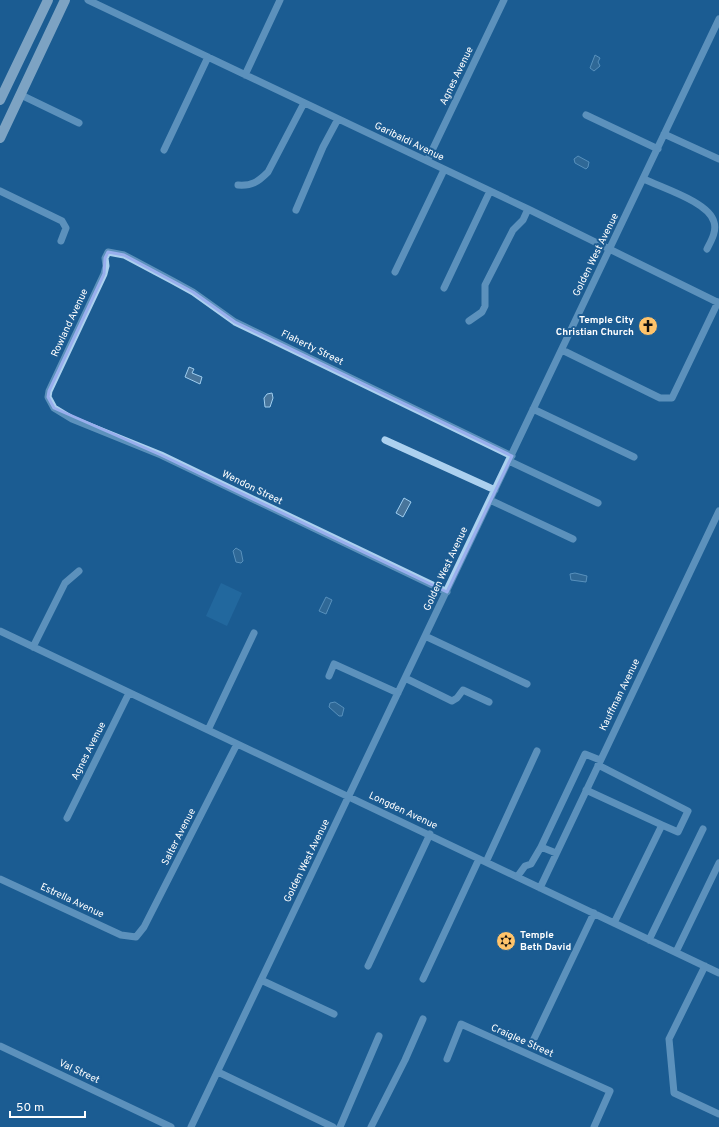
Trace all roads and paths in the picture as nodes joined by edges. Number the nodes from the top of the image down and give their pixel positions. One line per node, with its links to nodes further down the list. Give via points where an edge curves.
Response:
1 (48, 0): 11 (main road)
2 (66, 0): 10 (main road)
3 (88, 0): 8 (street, Garibaldi Avenue)
4 (280, 0): 9 (street)
5 (504, 0): 21 (street, Agnes Avenue)
6 (719, 19): 7 (street, Golden West Avenue)
7 (716, 35): 16 (street, Golden West Avenue)
8 (208, 57): 9 (street, Garibaldi Avenue); 19 (street)
9 (245, 75): 12 (street, Garibaldi Avenue)
10 (21, 95): 15 (street); 17 (main road)
11 (0, 100)
12 (304, 103): 14 (street, Garibaldi Avenue); 24 (street, via 268,172 250,186)
13 (586, 115): 18 (street)
14 (338, 119): 21 (street, Garibaldi Avenue); 28 (street)
15 (80, 123)
16 (664, 134): 18 (street, Golden West Avenue); 20 (street)
17 (0, 138)
18 (658, 149): 23 (street, Golden West Avenue)
19 (164, 150)
20 (719, 159)
21 (427, 161): 22 (street, Garibaldi Avenue)
22 (444, 170): 26 (street, Garibaldi Avenue); 33 (street)
23 (644, 179): 30 (street, via 695,202 708,211 715,227); 31 (street, Golden West Avenue)
24 (238, 185)
25 (0, 191): 29 (street, via 62,221 66,228)
26 (490, 191): 27 (street, Garibaldi Avenue); 34 (street)
27 (528, 209): 31 (street, Garibaldi Avenue); 36 (street, via 523,220 513,230 485,285 485,306 482,312)
28 (296, 210)
29 (60, 241)
30 (707, 249)
31 (610, 250): 35 (street, Garibaldi Avenue); 37 (street, Golden West Avenue)
32 (108, 252): 38 (street, Rowland Avenue, via 104,258 104,274 49,390); 42 (street, Flaherty Street, via 124,255 193,292 235,322)
33 (395, 272)
34 (444, 288)
35 (718, 303): 37 (street, via 672,398 660,398)
36 (469, 321)
37 (562, 350): 39 (street, Golden West Avenue)
38 (50, 402): 49 (street, Wendon Street, via 54,408 72,419 161,455)
39 (533, 409): 41 (street); 42 (street, Golden West Avenue)
40 (385, 440): 43 (street)
41 (634, 457)
42 (510, 459): 43 (street, Golden West Avenue); 45 (street, Flaherty Street)
43 (495, 490): 44 (street, Golden West Avenue)
44 (490, 500): 47 (street); 49 (street, Golden West Avenue)
45 (598, 503)
46 (719, 511): 63 (street, Kauffman Avenue)
47 (573, 539)
48 (79, 571): 53 (street, via 65,583)
49 (447, 592): 52 (street, Golden West Avenue)
50 (0, 631): 53 (street, Longden Avenue)
51 (254, 633): 60 (street)
52 (425, 636): 55 (street, Golden West Avenue); 56 (street)
53 (33, 647): 57 (street, Longden Avenue)
54 (329, 676): 58 (street, via 334,664)
55 (405, 678): 58 (street, Golden West Avenue); 59 (street, via 452,701 464,690)
56 (527, 684)
57 (129, 693): 60 (street, Longden Avenue); 66 (street, Agnes Avenue)
58 (398, 693): 65 (street, Golden West Avenue)
59 (489, 702)
60 (208, 730): 61 (street, Longden Avenue)
61 (237, 744): 65 (street, Longden Avenue); 79 (street, Salter Avenue, via 144,927)
62 (537, 751): 72 (street)
63 (599, 763): 64 (street, Kauffman Avenue); 67 (street, via 688,811 678,832); 70 (street, via 585,754)
64 (586, 790): 67 (street); 71 (street, Kauffman Avenue)
65 (349, 796): 69 (street, Longden Avenue); 86 (street, Golden West Avenue)
66 (67, 818)
67 (662, 825): 78 (street)
68 (703, 829): 80 (street)
69 (430, 834): 72 (street, Longden Avenue); 82 (street)
70 (541, 847): 71 (street); 74 (street, via 531,864 525,866)
71 (556, 853): 76 (street, Kauffman Avenue)
72 (483, 861): 74 (street, Longden Avenue); 85 (street)
73 (719, 863): 81 (street)
74 (517, 877): 76 (street, Longden Avenue)
75 (0, 879): 79 (street, Estrella Avenue, via 121,936)
76 (540, 888): 77 (street, Longden Avenue)
77 (594, 913): 78 (street, Longden Avenue); 90 (street)
78 (614, 923): 80 (street, Longden Avenue)
79 (136, 937)
80 (649, 940): 81 (street, Longden Avenue)
81 (676, 952): 83 (street, Longden Avenue)
82 (368, 966)
83 (705, 966): 84 (street, Longden Avenue); 94 (street, via 669,1039 672,1082 674,1093)
84 (719, 973)
85 (423, 979)
86 (261, 980): 87 (street); 93 (street, Golden West Avenue)
87 (334, 1014)
88 (423, 1019): 99 (street)
89 (379, 1036): 98 (street)
90 (532, 1043)
91 (0, 1046): 95 (street, Val Street)
92 (447, 1059): 100 (street, Craiglee Street, via 461,1024 610,1091)
93 (218, 1072): 96 (street, Golden West Avenue); 97 (street)
94 (719, 1114)
95 (172, 1127)
96 (191, 1127)
97 (333, 1127)
98 (340, 1127)
99 (371, 1127)
100 (594, 1127)

